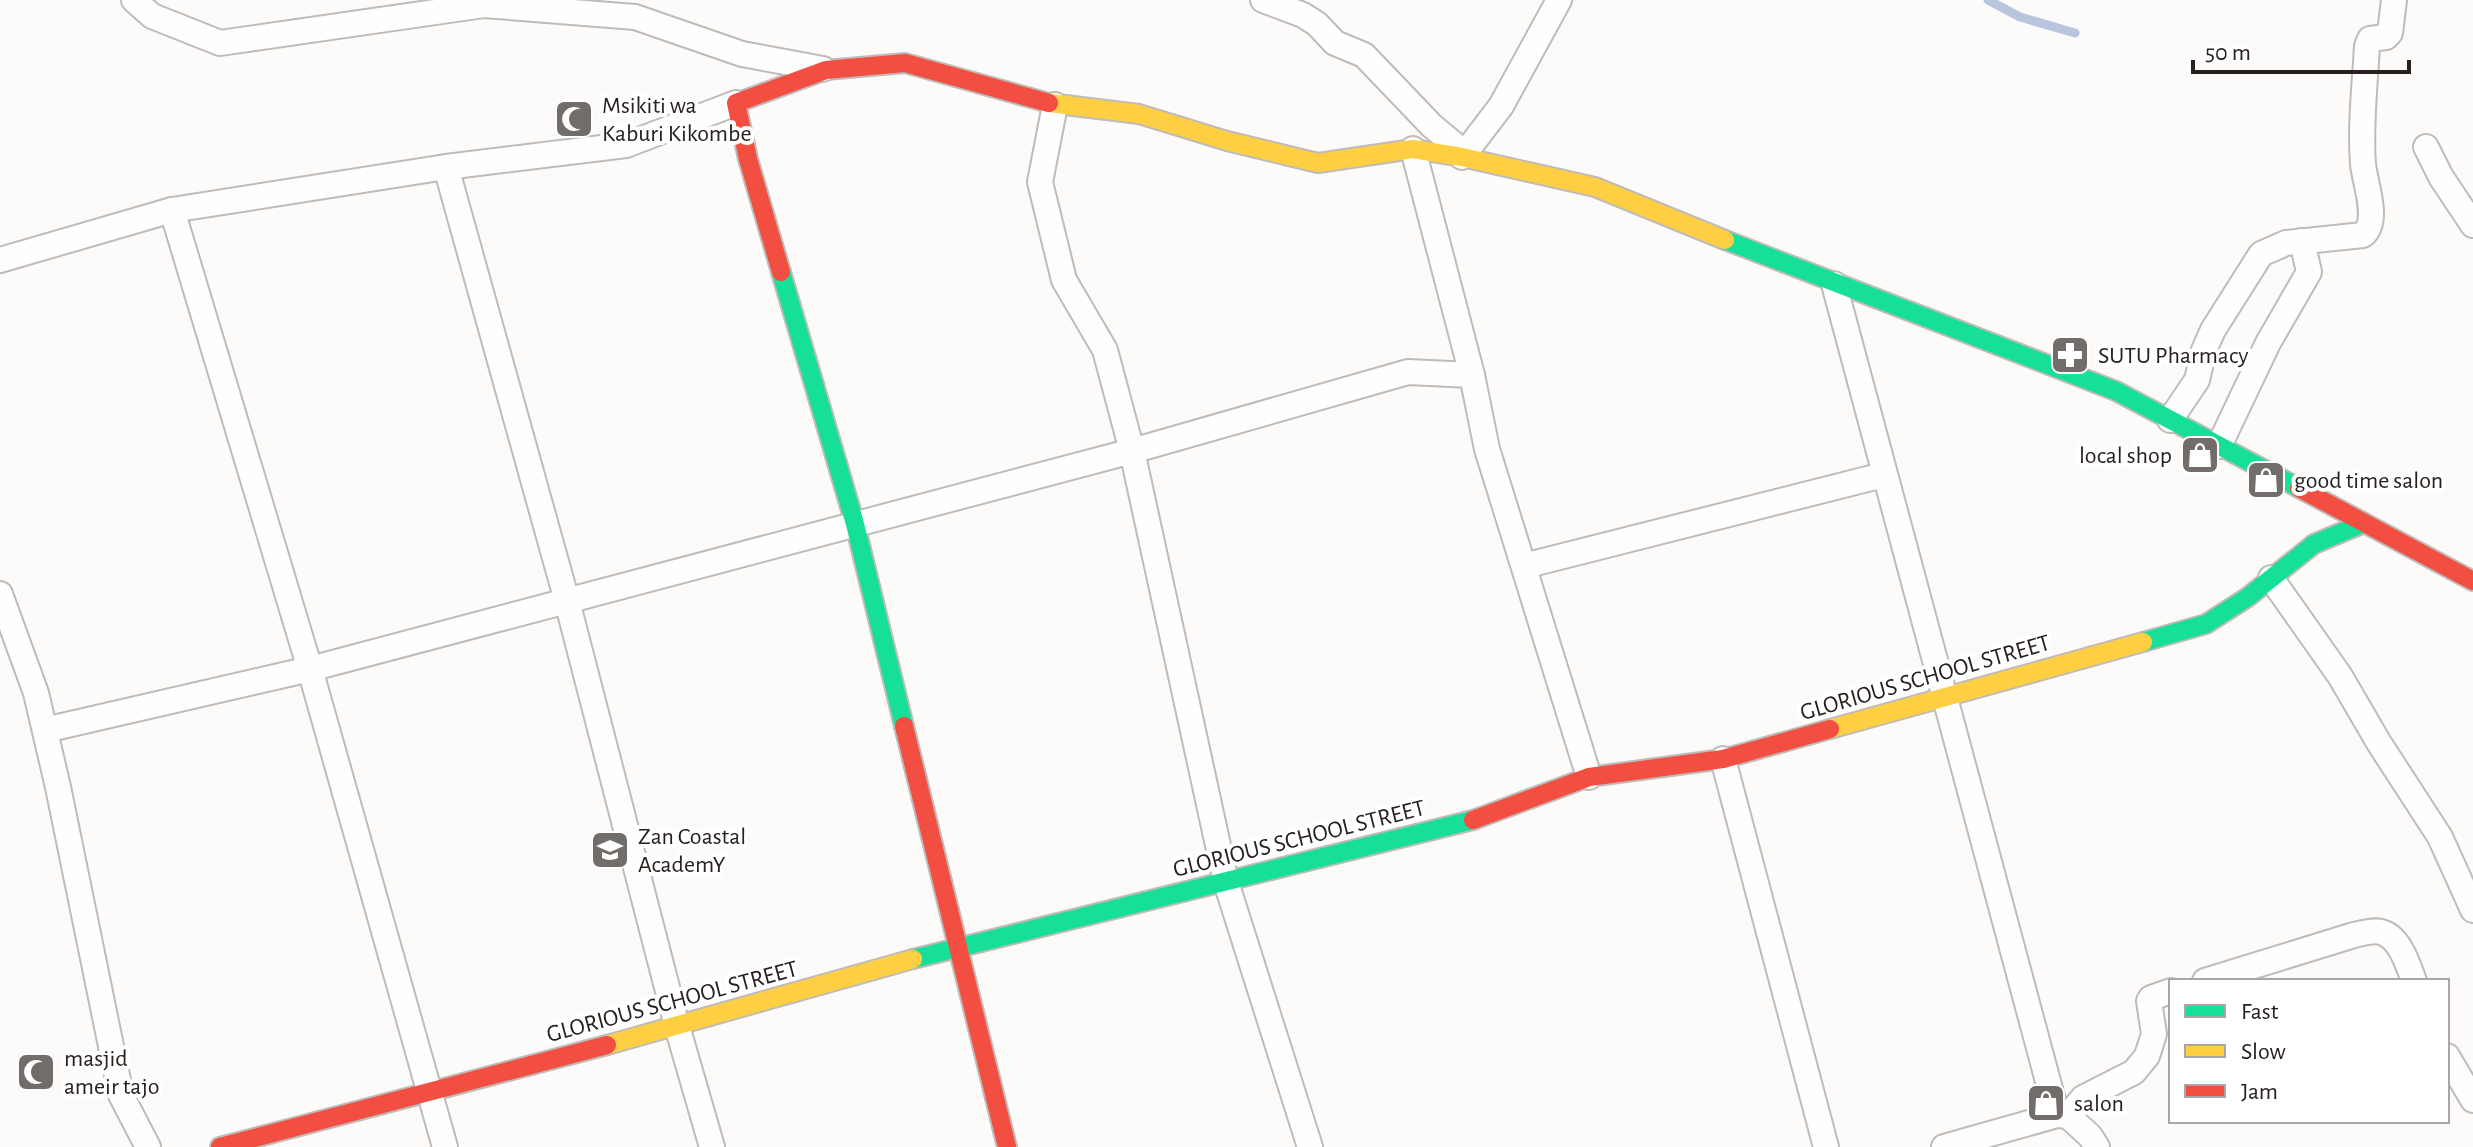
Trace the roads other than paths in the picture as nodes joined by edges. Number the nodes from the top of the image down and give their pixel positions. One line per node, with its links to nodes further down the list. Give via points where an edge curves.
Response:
1 (134, 0): 5 (street, via 152,16 220,43 484,5 635,17 742,54)
2 (1263, 0): 10 (street, via 1303,15 1335,43 1364,55)
3 (1559, 0): 10 (street, via 1501,106)
4 (2394, 0): 14 (street, via 2390,33 2370,39 2367,46 2363,163 2369,230)
5 (826, 70): 6 (street); 7 (street, via 905,63)
6 (736, 103): 11 (street, via 626,145); 23 (street)
7 (1055, 105): 9 (street, via 1139,114 1318,163); 20 (street, via 1040,182 1064,280 1105,350)
8 (2426, 147): 13 (street)
9 (1413, 149): 10 (street); 17 (street)
10 (1462, 157): 16 (street, via 1595,187)
11 (446, 167): 12 (street); 28 (street)
12 (172, 210): 15 (street); 29 (street)
13 (2473, 225)
14 (2302, 241): 18 (street, via 2261,254 2213,330 2197,380); 19 (street, via 2309,272)
15 (0, 260)
16 (1834, 284): 18 (street, via 2116,391); 21 (street)
17 (1472, 375): 20 (street, via 1408,372); 24 (street, via 1487,449)
18 (2170, 420): 19 (street)
19 (2219, 446): 22 (street)
20 (1132, 451): 23 (street); 34 (street)
21 (1883, 475): 24 (street); 30 (street)
22 (2364, 523): 25 (street, GLORIOUS SCHOOL STREET, via 2314,544); 26 (street)
23 (855, 524): 28 (street); 36 (street)
24 (1524, 566): 33 (street)
25 (2271, 578): 30 (street, GLORIOUS SCHOOL STREET, via 2206,624); 35 (street, via 2340,676 2440,837)
26 (2473, 581)
27 (0, 594): 31 (street)
28 (567, 601): 29 (street); 40 (street)
29 (310, 669): 31 (street); 42 (street)
30 (1942, 697): 32 (street, GLORIOUS SCHOOL STREET); 44 (street)
31 (45, 730): 45 (street, via 121,1095)
32 (1723, 759): 33 (street, GLORIOUS SCHOOL STREET); 51 (street)
33 (1589, 777): 34 (street, GLORIOUS SCHOOL STREET, via 1476,819)
34 (1226, 882): 36 (street, GLORIOUS SCHOOL STREET); 50 (street)
35 (2473, 910)
36 (957, 947): 40 (street, GLORIOUS SCHOOL STREET); 49 (street)
37 (2211, 979): 38 (street, via 2379,931 2391,937)
38 (2413, 979)
39 (2169, 992): 44 (street, via 2149,1001 2154,1034 2147,1056 2134,1072 2083,1098)
40 (677, 1026): 42 (street, GLORIOUS SCHOOL STREET); 48 (street)
41 (2449, 1059): 43 (street)
42 (431, 1092): 46 (street, GLORIOUS SCHOOL STREET); 47 (street)
43 (2473, 1100)
44 (2062, 1116): 52 (street); 53 (street)
45 (148, 1147)
46 (220, 1147)
47 (445, 1147)
48 (712, 1147)
49 (1007, 1147)
50 (1310, 1147)
51 (1826, 1147)
52 (1944, 1147)
53 (2097, 1147)

